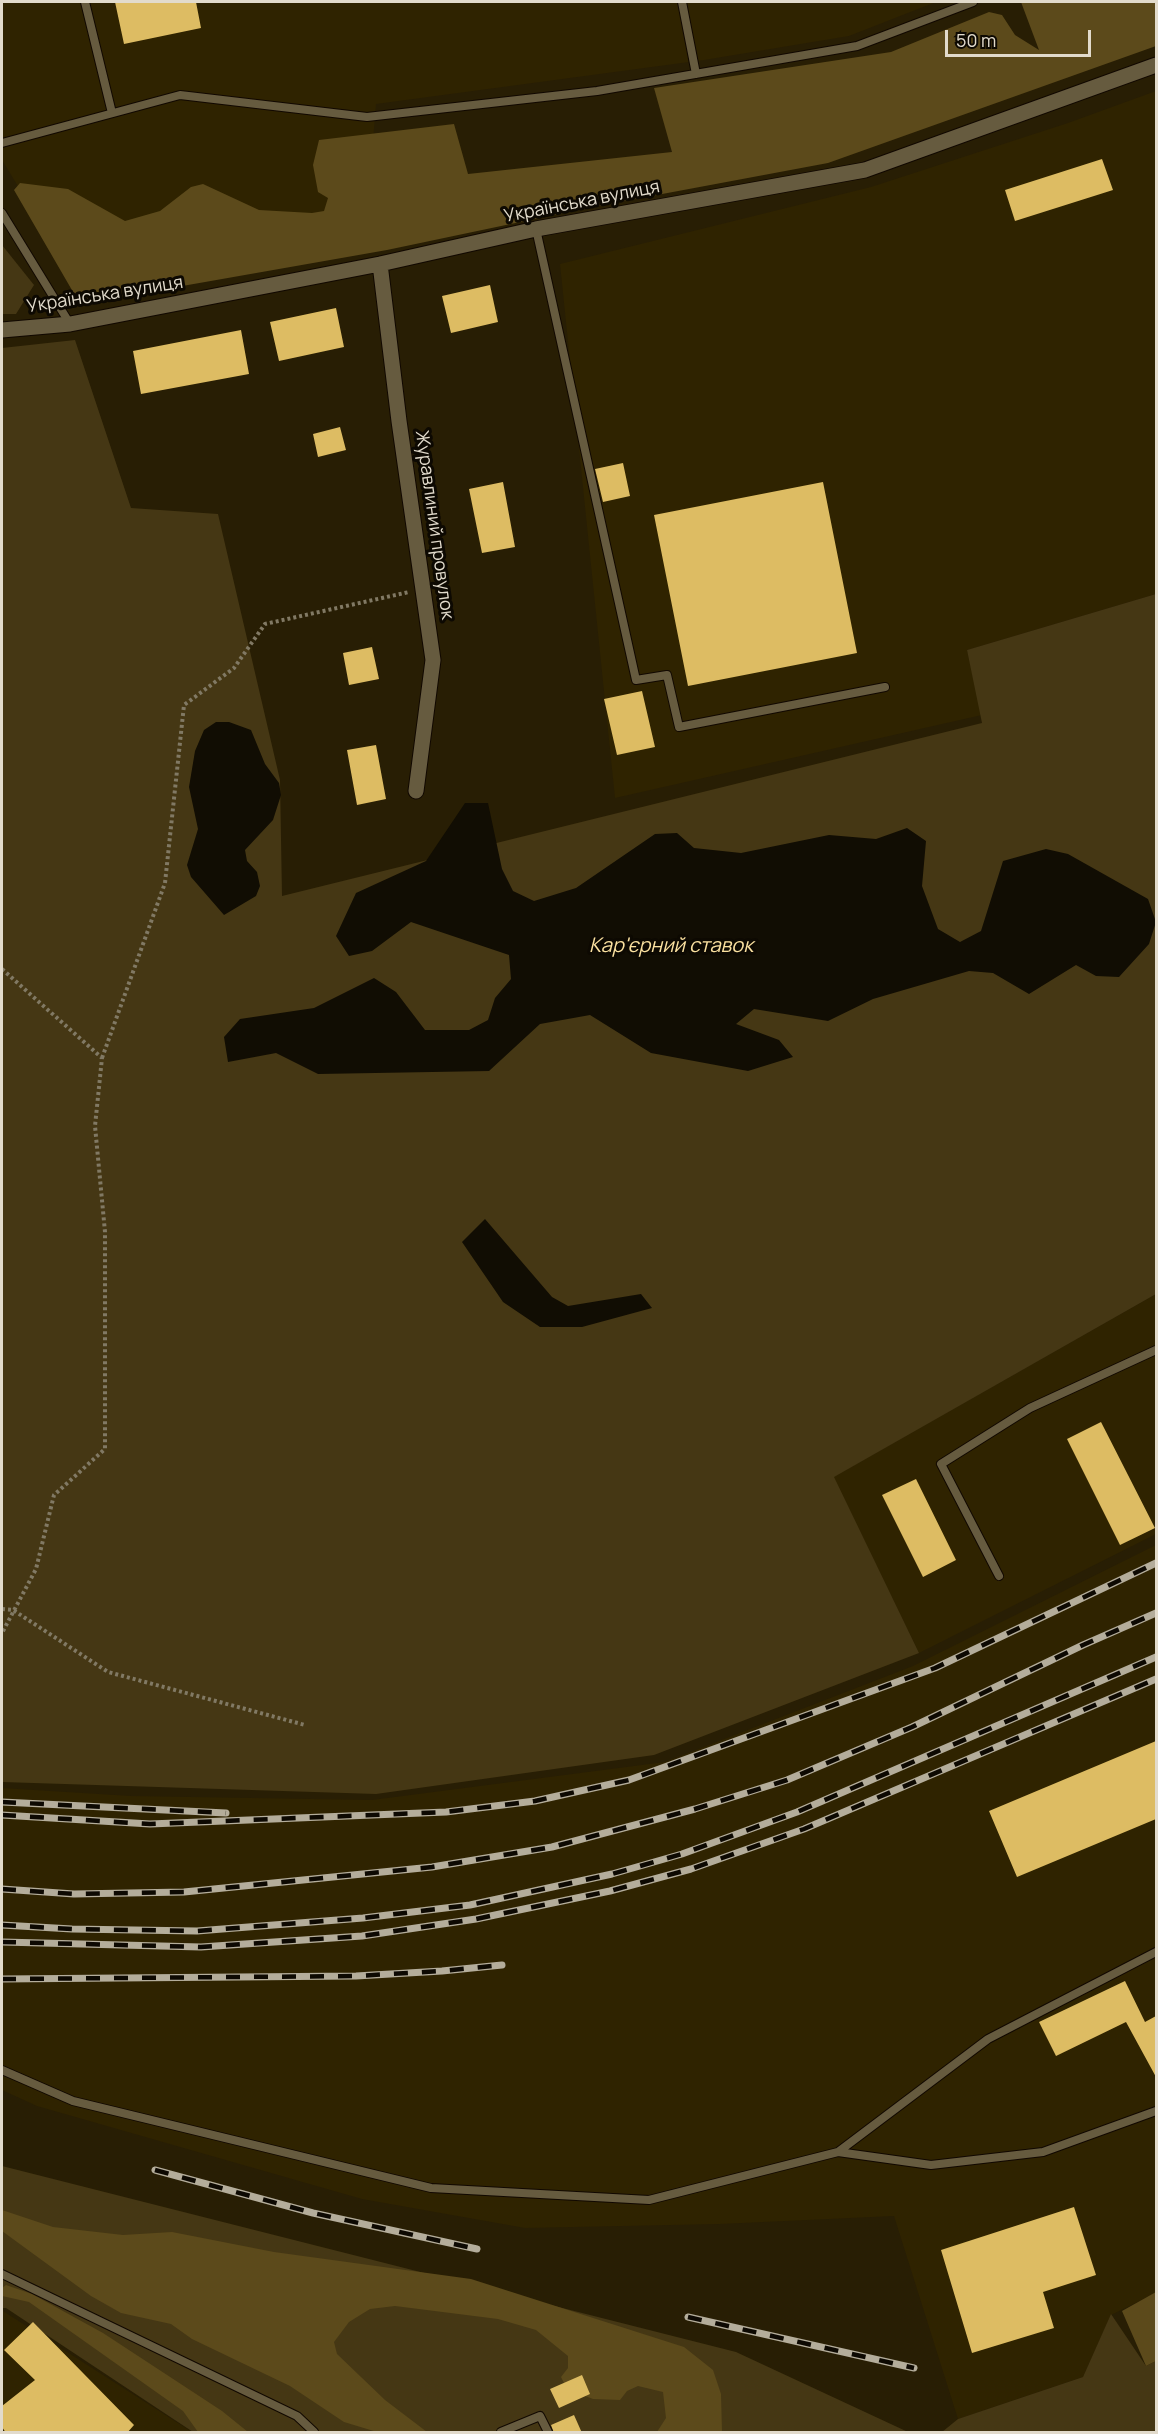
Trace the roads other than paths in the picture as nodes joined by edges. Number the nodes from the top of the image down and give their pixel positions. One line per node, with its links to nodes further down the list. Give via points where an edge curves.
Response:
1 (86, 2): 6 (lane)
2 (682, 2): 5 (lane)
3 (973, 2): 5 (lane, via 857,46)
4 (1156, 65): 9 (street, Українська вулиця, via 865,170)
5 (696, 74): 6 (lane, via 597,91 367,117 180,95)
6 (112, 113): 7 (lane)
7 (2, 142)
8 (2, 213): 11 (lane)
9 (536, 229): 10 (street, Українська вулиця); 13 (lane, via 636,680 667,675 679,728)
10 (380, 264): 11 (street, Українська вулиця); 14 (street, Журавлиний провулок, via 433,660)
11 (70, 324): 12 (street, Українська вулиця)
12 (2, 330)
13 (885, 687)
14 (416, 791)
15 (1156, 1350): 16 (lane, via 1030,1408 941,1464)
16 (999, 1576)
17 (1156, 1952): 20 (lane, via 988,2039)
18 (2, 2070): 20 (lane, via 73,2101 431,2188 650,2200)
19 (1156, 2112): 20 (lane, via 1043,2152 931,2165)
20 (838, 2152)
21 (2, 2274): 22 (lane, via 297,2416)
22 (314, 2433)
23 (501, 2433): 24 (lane, via 540,2416)
24 (548, 2433)

